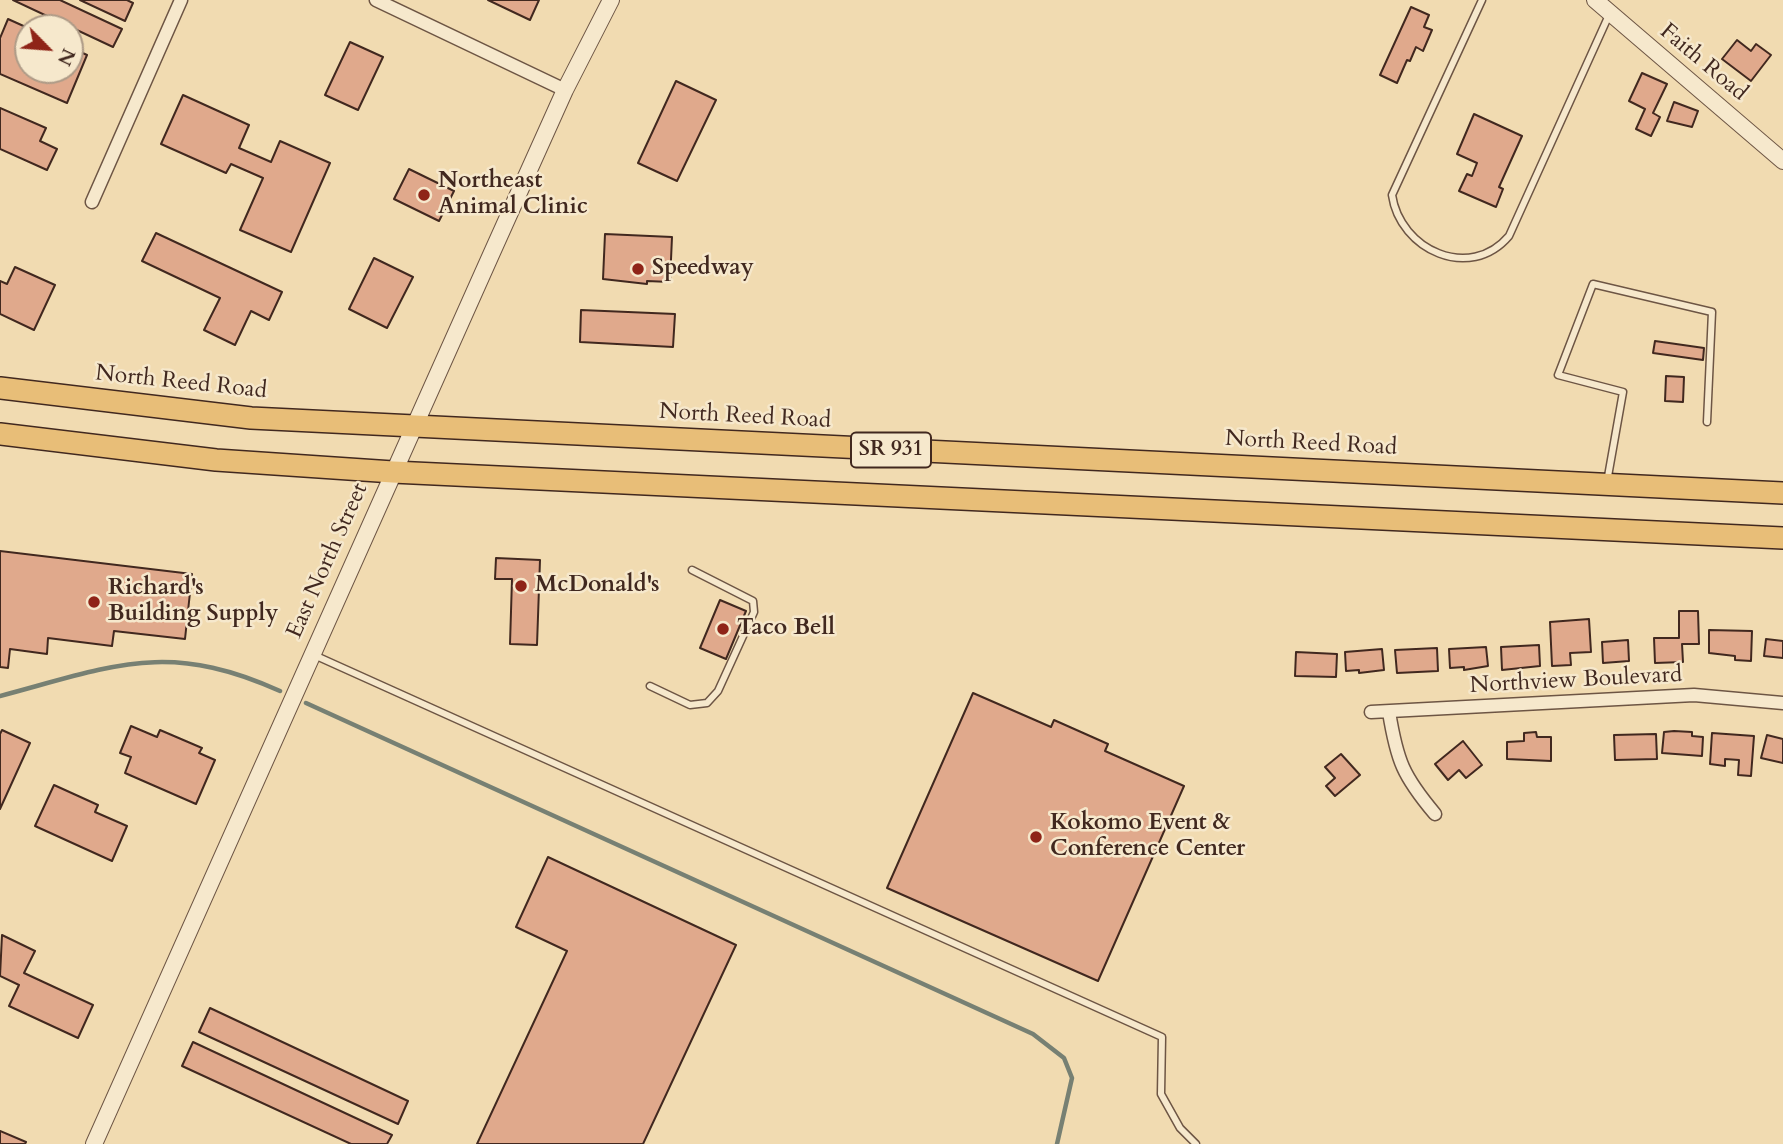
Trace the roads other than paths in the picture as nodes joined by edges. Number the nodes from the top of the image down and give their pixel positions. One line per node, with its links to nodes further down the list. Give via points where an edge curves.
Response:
1 (181, 0): 9 (street)
2 (376, 0): 7 (street)
3 (611, 0): 7 (street, East North Street)
4 (1482, 0): 6 (lane, via 1392,195 1406,232 1450,257 1479,257 1497,250 1509,236)
5 (1595, 0): 6 (street, Faith Road)
6 (1609, 13): 8 (street, Faith Road)
7 (565, 90): 12 (street, East North Street)
8 (1783, 161)
9 (92, 202)
10 (0, 388): 12 (main road, North Reed Road / SR 931, via 251,418)
11 (1707, 422): 15 (lane, via 1712,312 1593,284 1558,375 1623,392)
12 (413, 428): 14 (street, East North Street); 15 (main road, North Reed Road / SR 931)
13 (0, 434): 14 (main road, SR 931, via 216,460)
14 (393, 472): 17 (main road, SR 931); 19 (street, East North Street)
15 (1606, 484): 16 (main road, North Reed Road / SR 931)
16 (1783, 492)
17 (1783, 538)
18 (692, 570): 20 (lane, via 742,593 753,601 754,612 718,691 707,703 690,705)
19 (312, 654): 25 (street, East North Street); 26 (lane, via 1162,1037 1161,1094 1180,1128)
20 (650, 686)
21 (1783, 703): 23 (street, Northview Boulevard, via 1694,695)
22 (1371, 712): 23 (street, Northview Boulevard)
23 (1389, 712): 24 (street, via 1407,782)
24 (1435, 814)
25 (94, 1144)
26 (1196, 1144)

